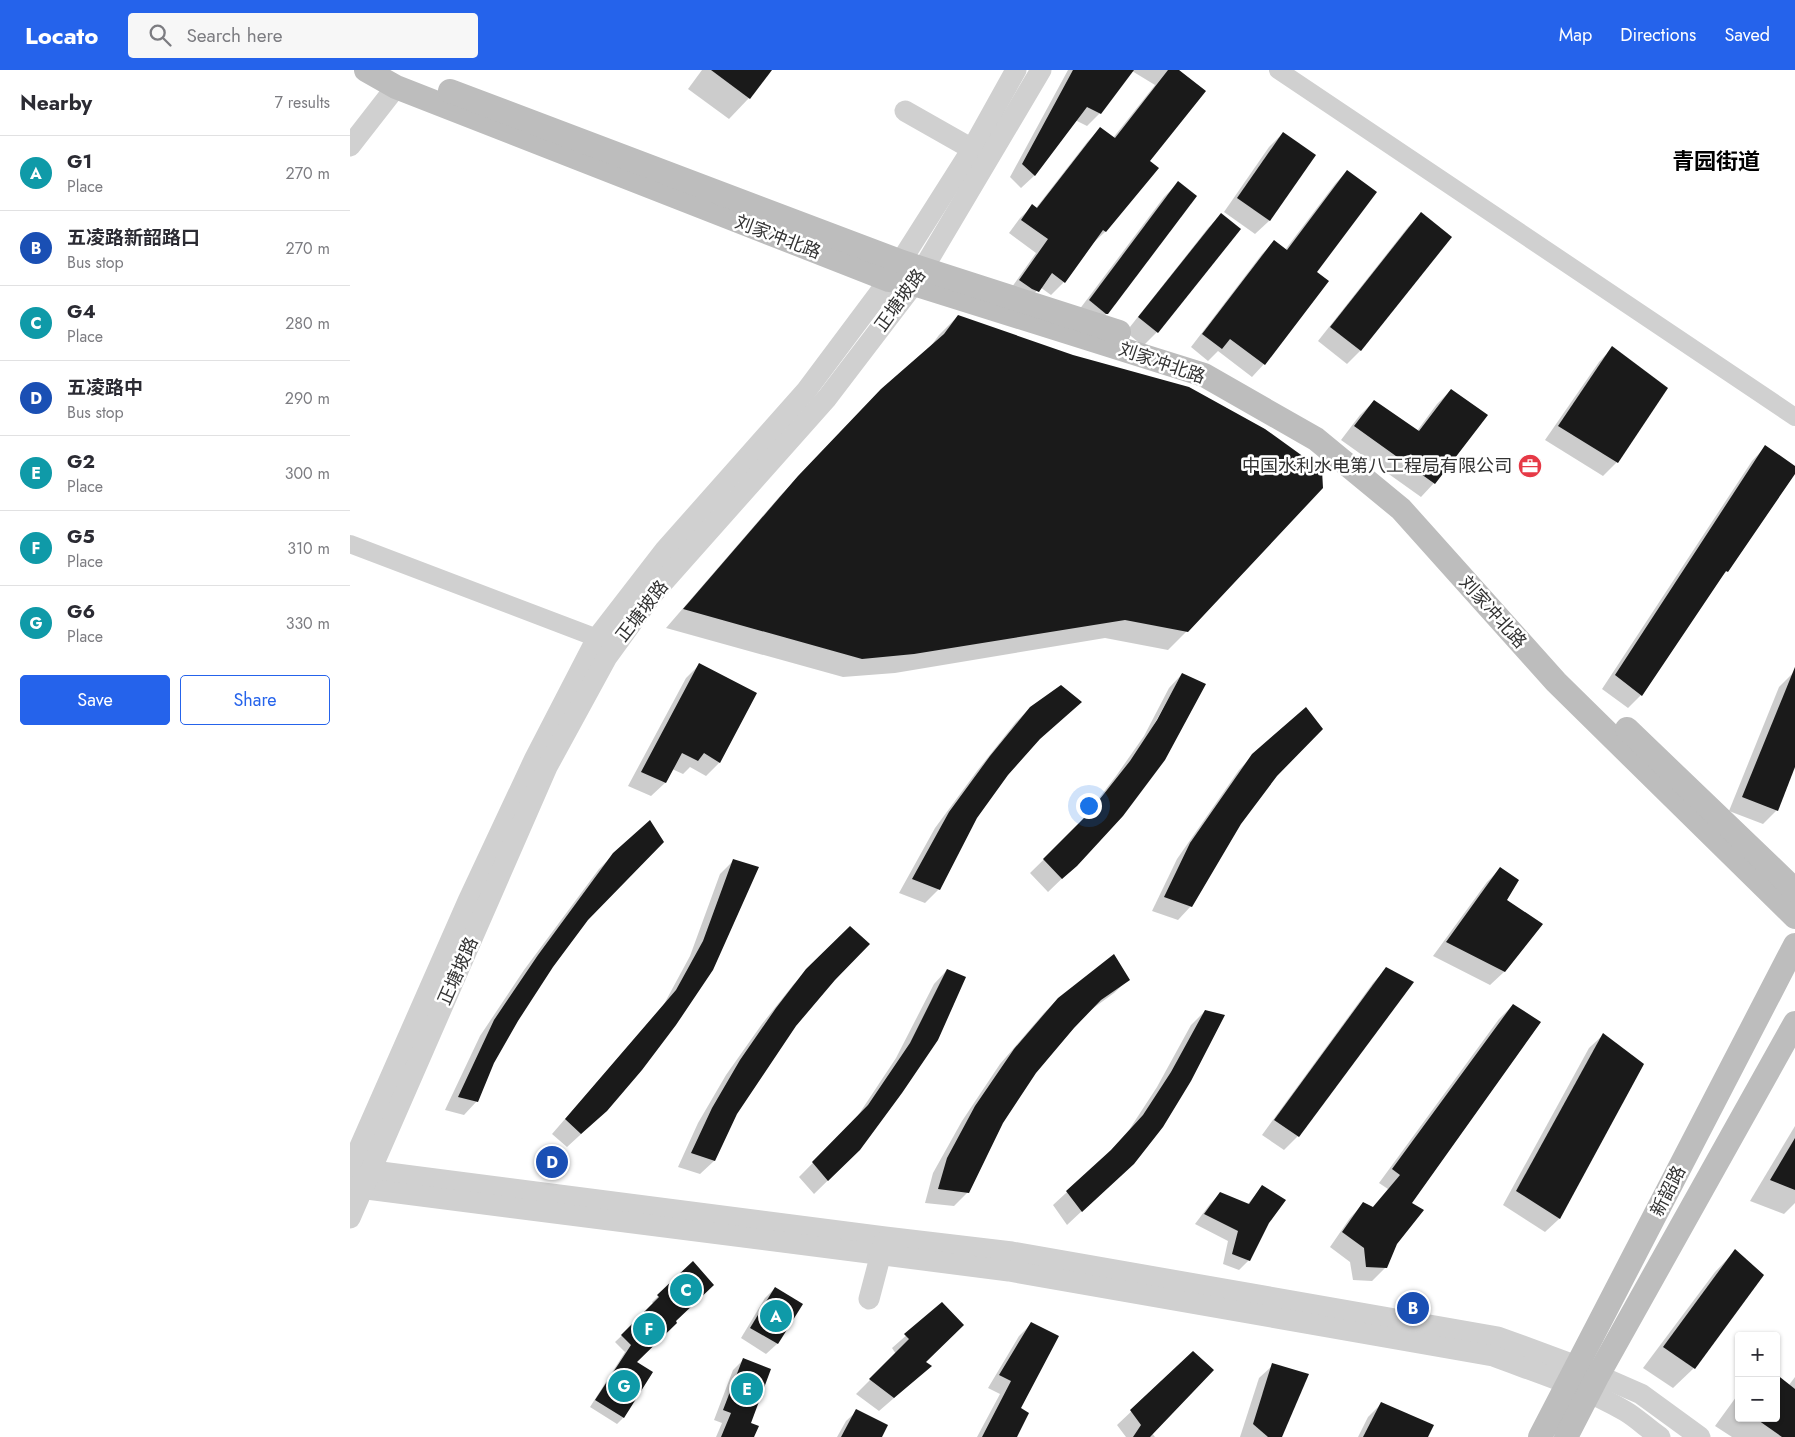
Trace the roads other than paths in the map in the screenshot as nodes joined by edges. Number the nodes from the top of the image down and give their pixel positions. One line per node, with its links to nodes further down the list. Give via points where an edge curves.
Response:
1 (366, 70): 5 (main road, 刘家冲北路)
2 (1016, 70): 8 (street, 正塘坡路)
3 (1041, 70): 9 (street, 正塘坡路)
4 (1278, 70): 10 (street)
5 (396, 78): 7 (street); 9 (main road, 刘家冲北路)
6 (905, 112): 8 (street)
7 (350, 146)
8 (972, 149): 9 (street, 正塘坡路)
9 (907, 273): 12 (street, 正塘坡路, via 665,550); 13 (main road, 刘家冲北路, via 1210,361 1325,426 1411,498 1567,671); 14 (main road, 刘家冲北路, via 1204,375 1316,439 1401,509 1556,682); 17 (street, 正塘坡路, via 828,398 652,595 607,657 548,767)
10 (1795, 417)
11 (350, 544): 12 (street)
12 (597, 638): 17 (street, 正塘坡路, via 530,767 468,901)
13 (1795, 890)
14 (1795, 917)
15 (1795, 945): 21 (main road, 新韶路)
16 (1795, 1023): 21 (main road, 新韶路)
17 (356, 1175): 18 (street, 正塘坡路); 19 (street)
18 (350, 1218)
19 (883, 1246): 20 (street); 21 (street, via 1012,1252 1498,1337)
20 (869, 1299)
21 (1583, 1380): 22 (main road, 新韶路); 23 (main road, 新韶路); 24 (street); 25 (street, via 1641,1394)
22 (1540, 1437)
23 (1566, 1437)
24 (1660, 1437)
25 (1700, 1437)

